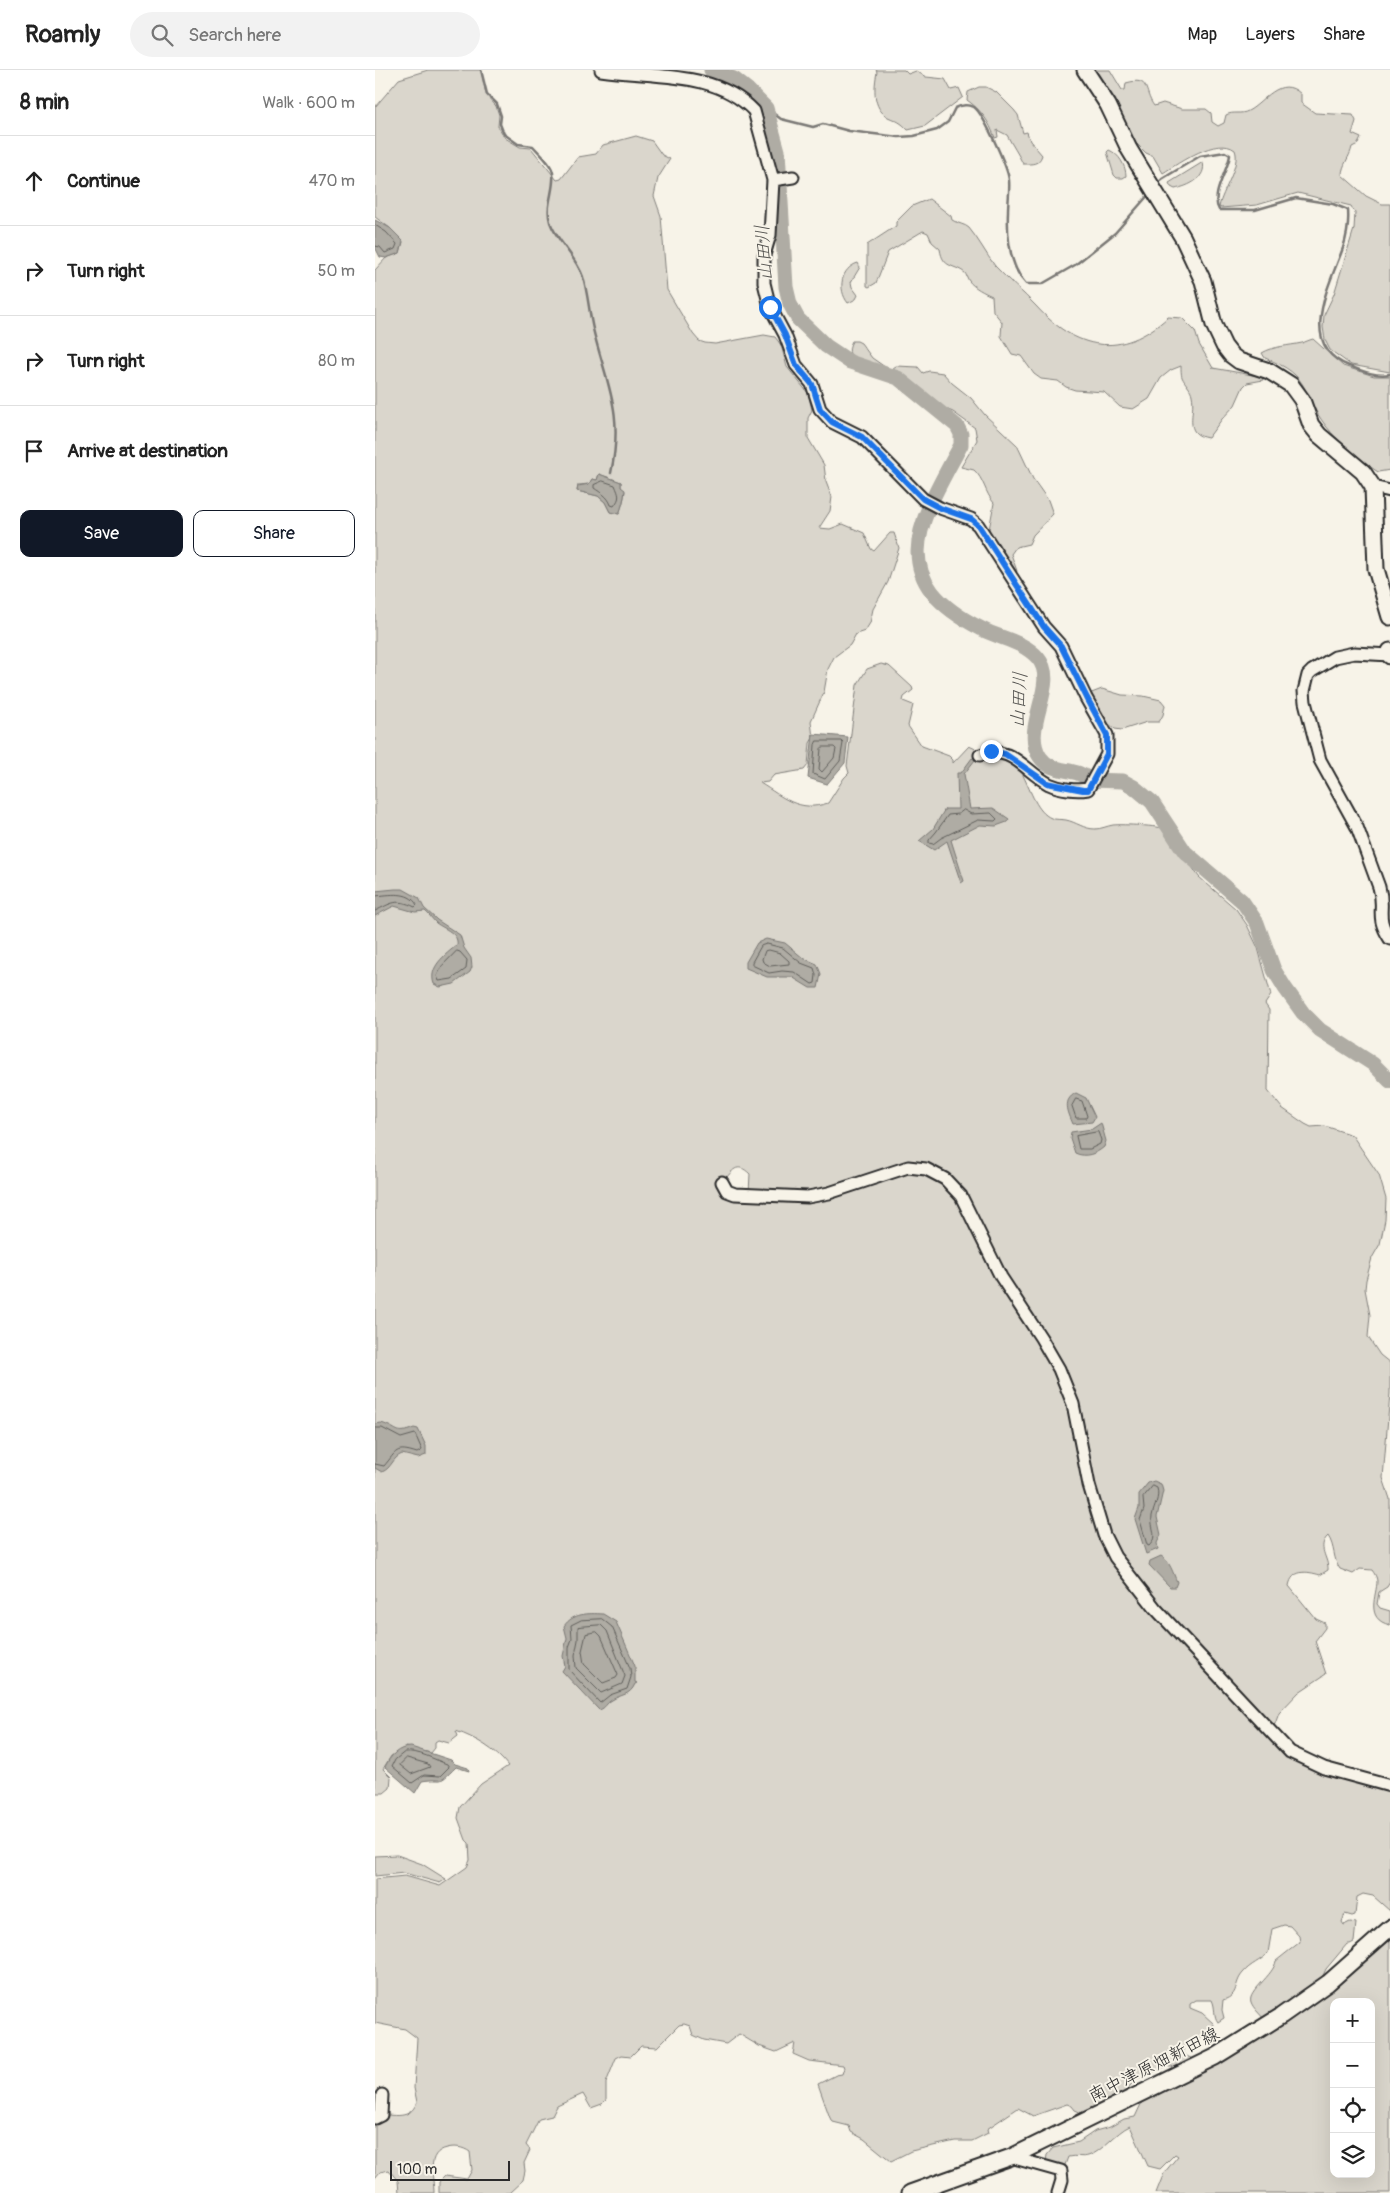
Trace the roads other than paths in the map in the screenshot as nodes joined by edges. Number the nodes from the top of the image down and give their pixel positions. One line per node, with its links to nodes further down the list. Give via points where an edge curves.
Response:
1 (601, 70): 4 (street, via 695,79 727,90 754,111)
2 (1085, 70): 5 (main road, via 1108,105 1129,149 1195,262 1218,335 1231,355 1279,375 1291,384 1311,425 1363,472)
3 (793, 178): 4 (street)
4 (775, 180): 10 (street, via 770,235 764,255 764,283 770,307 793,358 812,384 820,409 832,422 862,437 923,499 978,525 1044,627 1061,646 1107,735 1109,749 1088,790 1047,783 1005,754 991,751)
5 (1373, 487): 6 (street); 7 (main road, via 1376,569)
6 (1390, 491)
7 (1390, 617)
8 (1390, 651): 9 (main road)
9 (1390, 656): 11 (street, via 1354,653 1335,657 1308,676 1304,696 1320,760 1357,827 1379,887 1380,922)
10 (980, 755)
11 (1390, 940)
12 (722, 1182): 13 (street, via 727,1192 735,1194 808,1197 908,1167 926,1169 945,1179 961,1196 1001,1277 1059,1369 1073,1404 1089,1485 1115,1557 1155,1608 1290,1752 1349,1777)
13 (1390, 1786)
14 (1390, 1928): 17 (main road, 南中津原畑新田線, via 1328,1983 1215,2057)
15 (382, 2095): 16 (street, via 381,2115)
16 (375, 2118)
17 (1011, 2158): 18 (main road, 南中津原畑新田線); 19 (street, via 1061,2171)
18 (909, 2193)
19 (1058, 2193)

